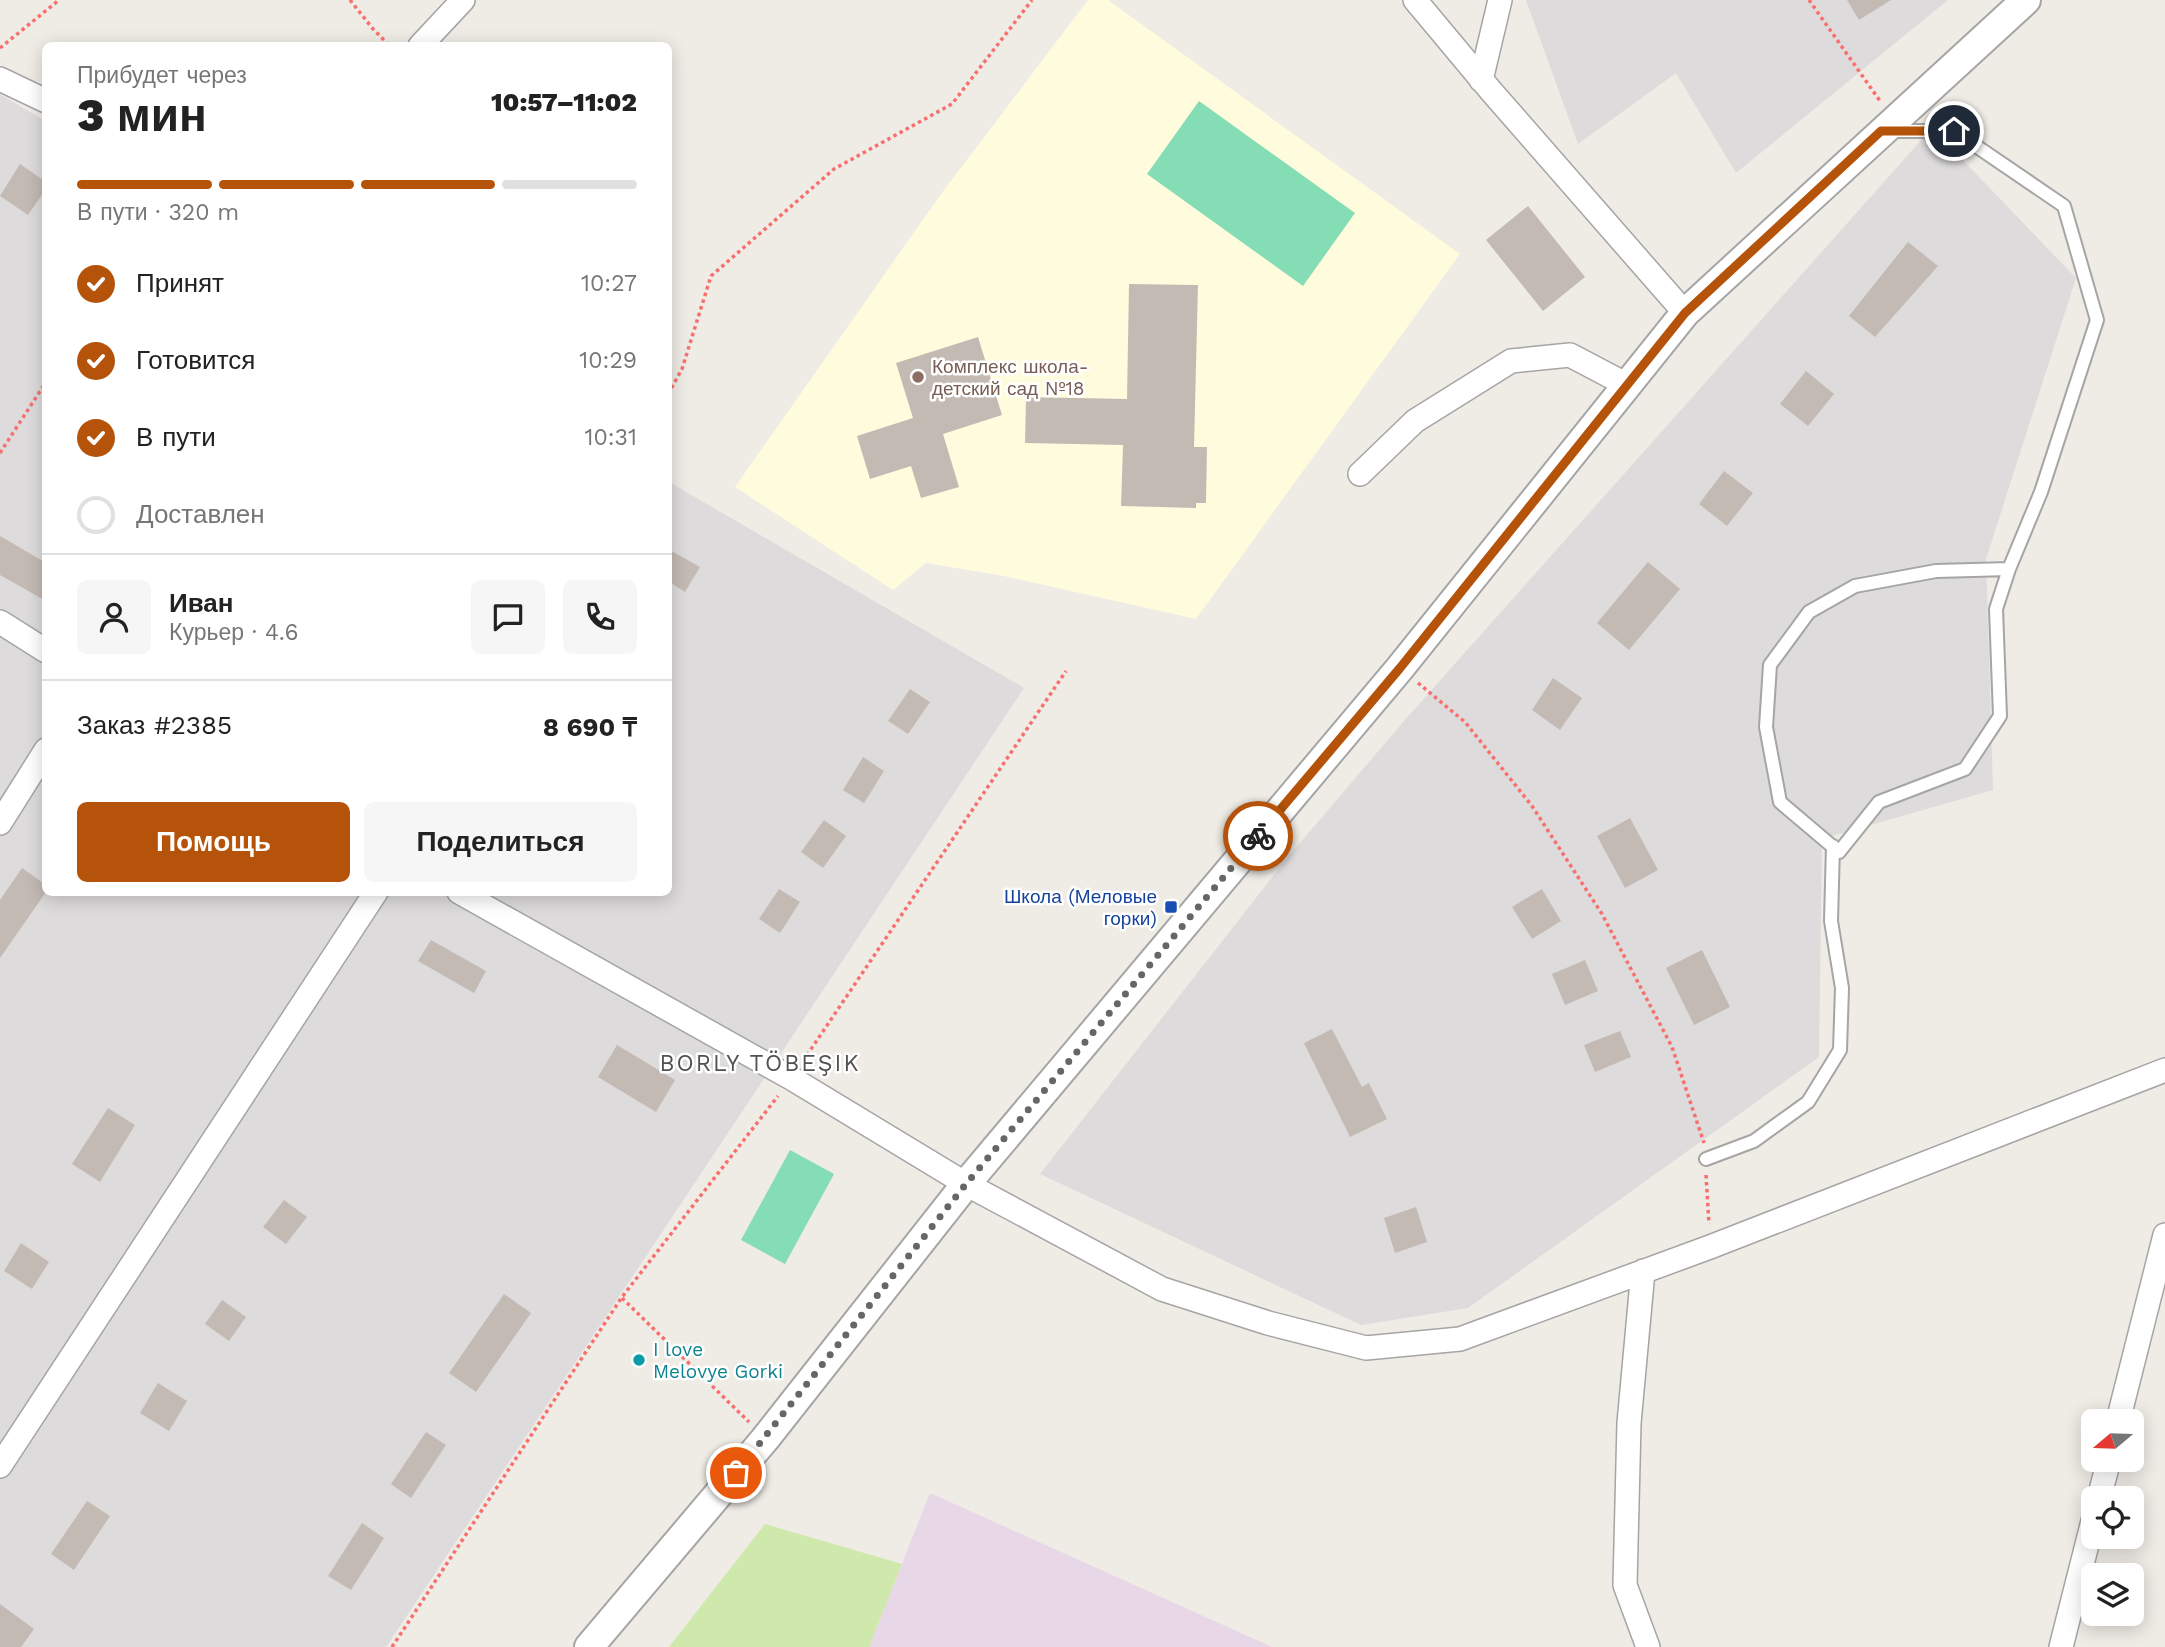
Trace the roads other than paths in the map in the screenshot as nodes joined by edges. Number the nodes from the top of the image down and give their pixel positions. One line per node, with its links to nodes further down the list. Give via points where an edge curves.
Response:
1 (463, 0): 5 (street)
2 (1415, 0): 7 (street)
3 (1500, 0): 7 (street)
4 (2026, 0): 9 (street)
5 (424, 42)
6 (0, 79): 8 (street)
7 (1481, 80): 10 (street)
8 (42, 99)
9 (1887, 126): 10 (street); 13 (lane, via 1954,131 2064,206 2097,320 2040,492)
10 (1685, 313): 11 (street)
11 (1627, 385): 12 (street, via 1570,355 1511,361 1415,421); 23 (street, via 1400,668)
12 (1360, 474)
13 (2009, 569): 18 (lane, via 1996,609 2000,716 1965,769 1879,802 1839,852); 18 (lane, via 1936,571 1855,586 1809,612 1770,664 1766,727 1780,802)
14 (0, 622): 15 (street)
15 (42, 648)
16 (42, 756): 17 (street)
17 (0, 823)
18 (1833, 846): 22 (lane, via 1831,921 1842,988 1840,1050 1808,1102 1754,1141)
19 (373, 896): 27 (street)
20 (466, 896): 23 (street, via 791,1078)
21 (2165, 1070): 25 (street)
22 (1706, 1159)
23 (966, 1184): 25 (street, via 1163,1289 1366,1348 1460,1339); 29 (street, via 765,1439)
24 (2165, 1236): 26 (street)
25 (1643, 1271): 30 (street, via 1629,1423 1625,1585)
26 (2121, 1409)
27 (0, 1466)
28 (2086, 1549): 31 (street)
29 (589, 1647)
30 (1648, 1647)
31 (2061, 1647)

